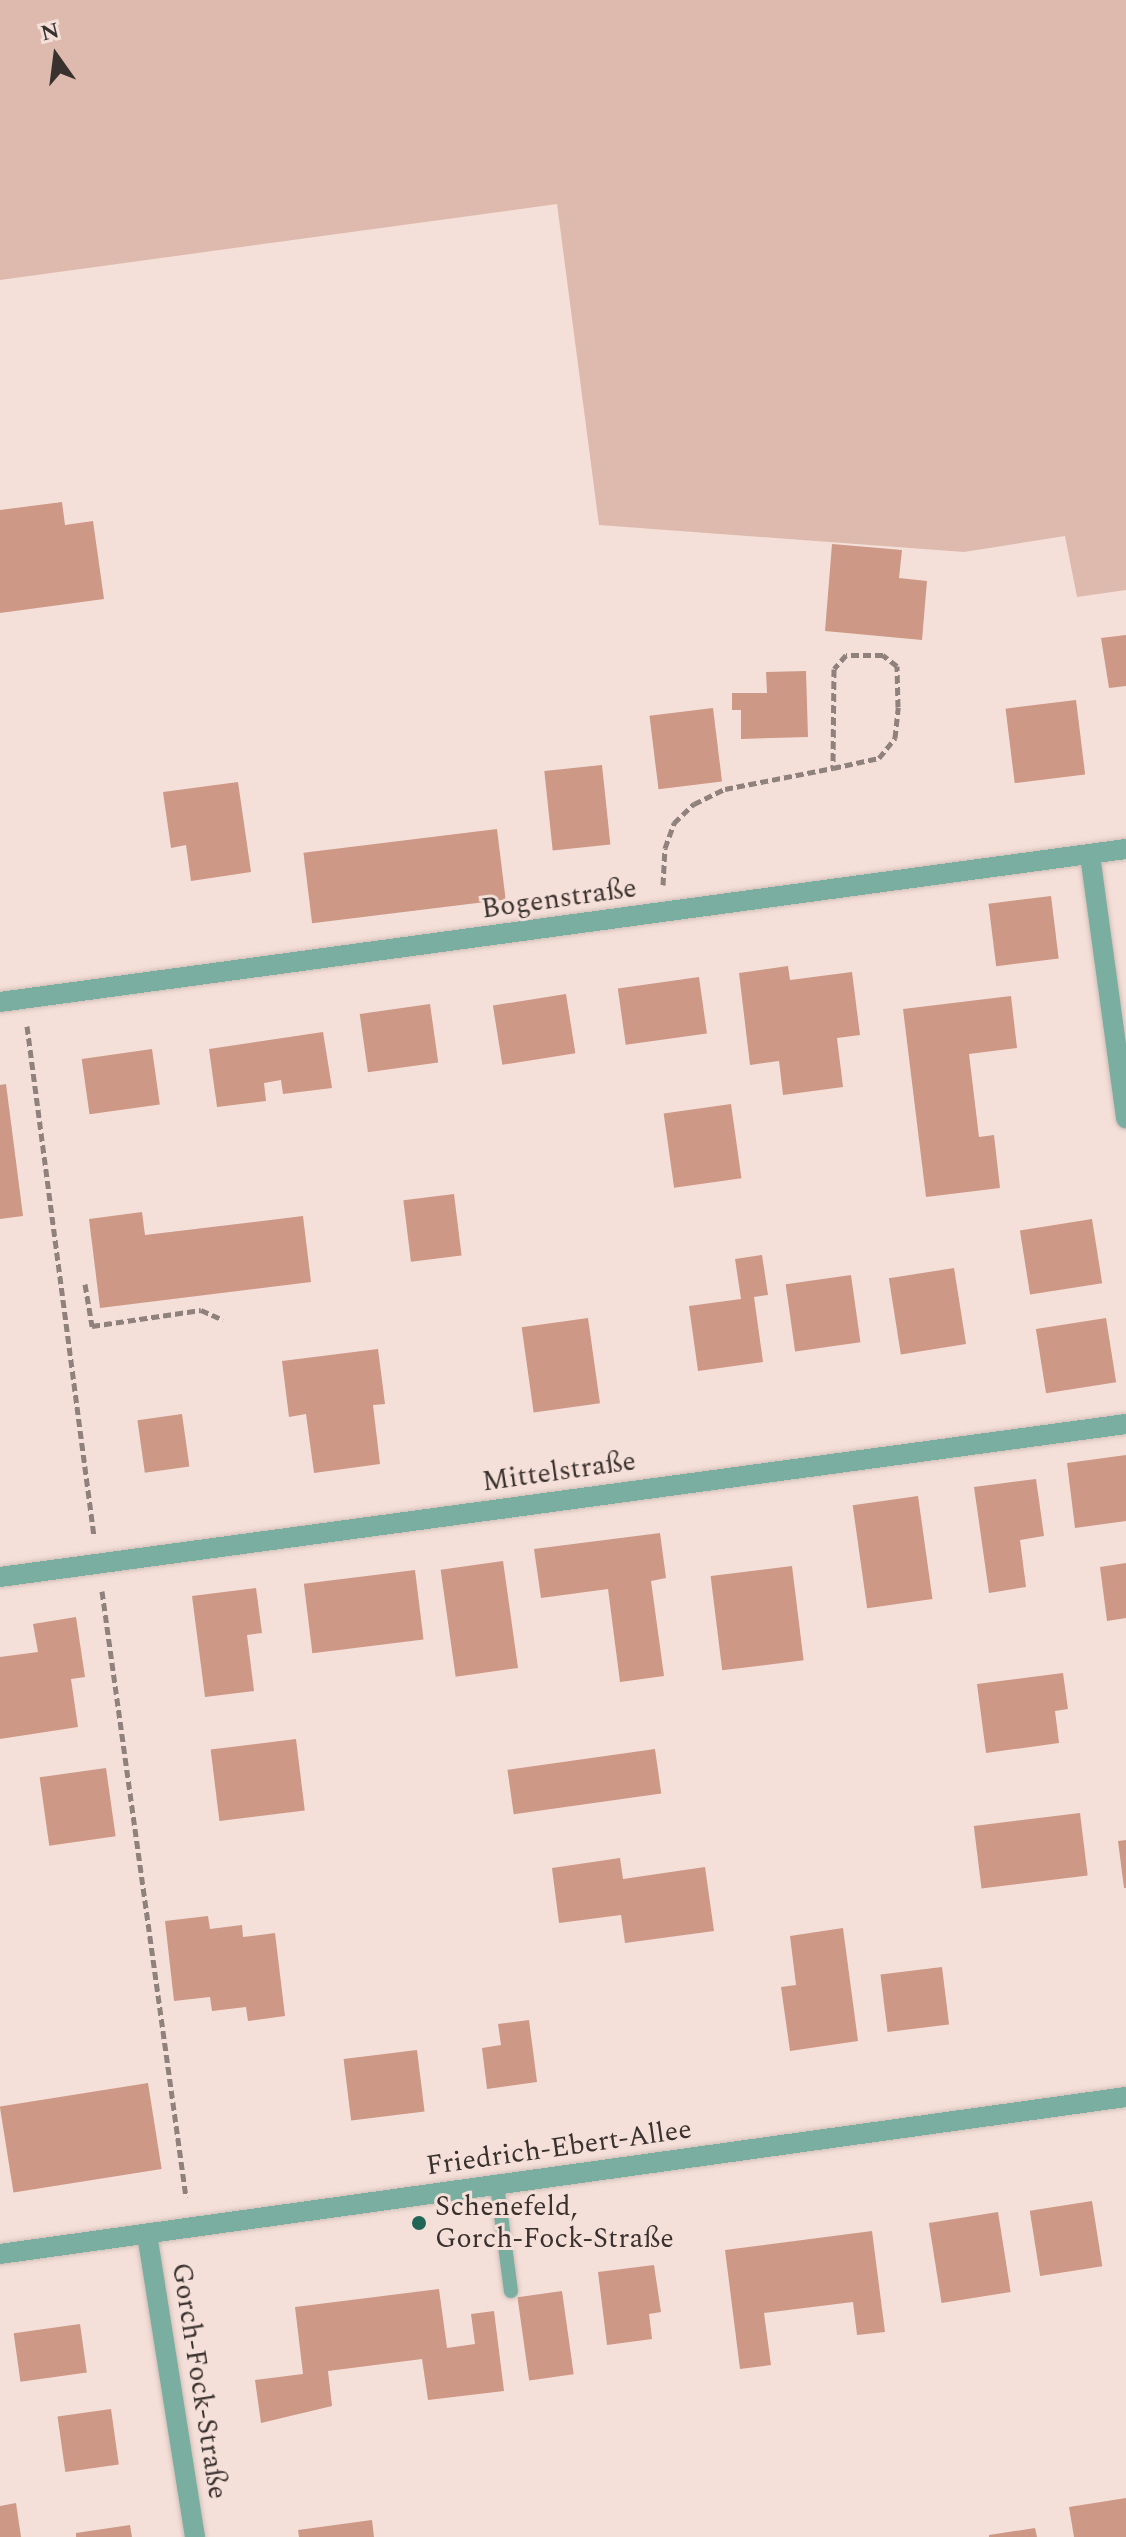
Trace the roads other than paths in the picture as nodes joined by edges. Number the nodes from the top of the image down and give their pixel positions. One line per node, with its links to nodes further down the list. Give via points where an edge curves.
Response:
1 (1126, 849): 2 (street, Bogenstraße)
2 (1090, 855): 3 (street, Bogenstraße); 4 (street)
3 (0, 1002)
4 (1126, 1119)
5 (1126, 1424): 6 (street, Mittelstraße)
6 (0, 1577)
7 (1126, 2097): 8 (street, Friedrich-Ebert-Allee)
8 (497, 2185): 9 (street, Friedrich-Ebert-Allee); 11 (lane)
9 (147, 2234): 10 (street, Friedrich-Ebert-Allee); 12 (street, Gorch-Fock-Straße)
10 (0, 2254)
11 (511, 2291)
12 (195, 2537)

